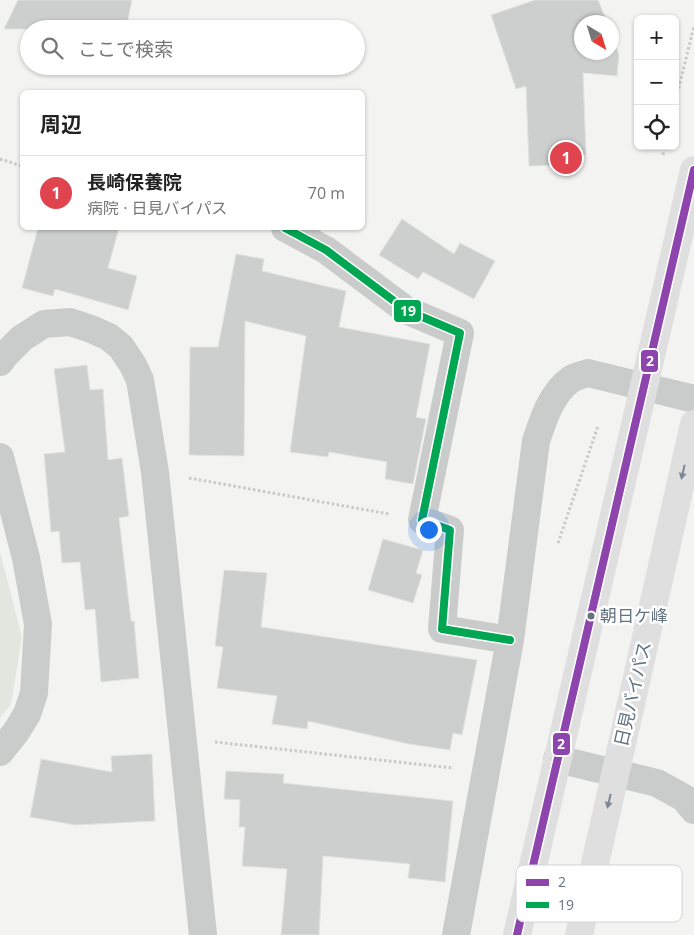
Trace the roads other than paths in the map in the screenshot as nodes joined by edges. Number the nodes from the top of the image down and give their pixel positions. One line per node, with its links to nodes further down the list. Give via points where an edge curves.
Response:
1 (694, 170): 4 (highway)
2 (289, 230): 8 (street, via 326,250 406,310 460,333 422,520 450,530 442,629)
3 (0, 362): 17 (street, via 22,338 44,324 70,322 109,337 125,353 140,380 155,472)
4 (643, 386): 5 (street); 8 (street, via 588,373 571,379 560,389 544,416 536,441); 10 (highway)
5 (694, 399)
6 (694, 424): 11 (highway, 日見バイパス, one-way to 11)
7 (0, 457): 9 (street, via 26,558 38,624 34,693 27,714)
8 (510, 640): 18 (street)
9 (0, 752)
10 (557, 759): 11 (street); 13 (highway)
11 (616, 773): 12 (street, via 657,783 684,798); 14 (highway, 日見バイパス, one-way to 14)
12 (694, 810)
13 (533, 865)
14 (595, 865)
15 (520, 922): 19 (highway)
16 (582, 922): 20 (highway, 日見バイパス, one-way to 20)
17 (203, 935)
18 (456, 935)
19 (517, 935)
20 (579, 935)

